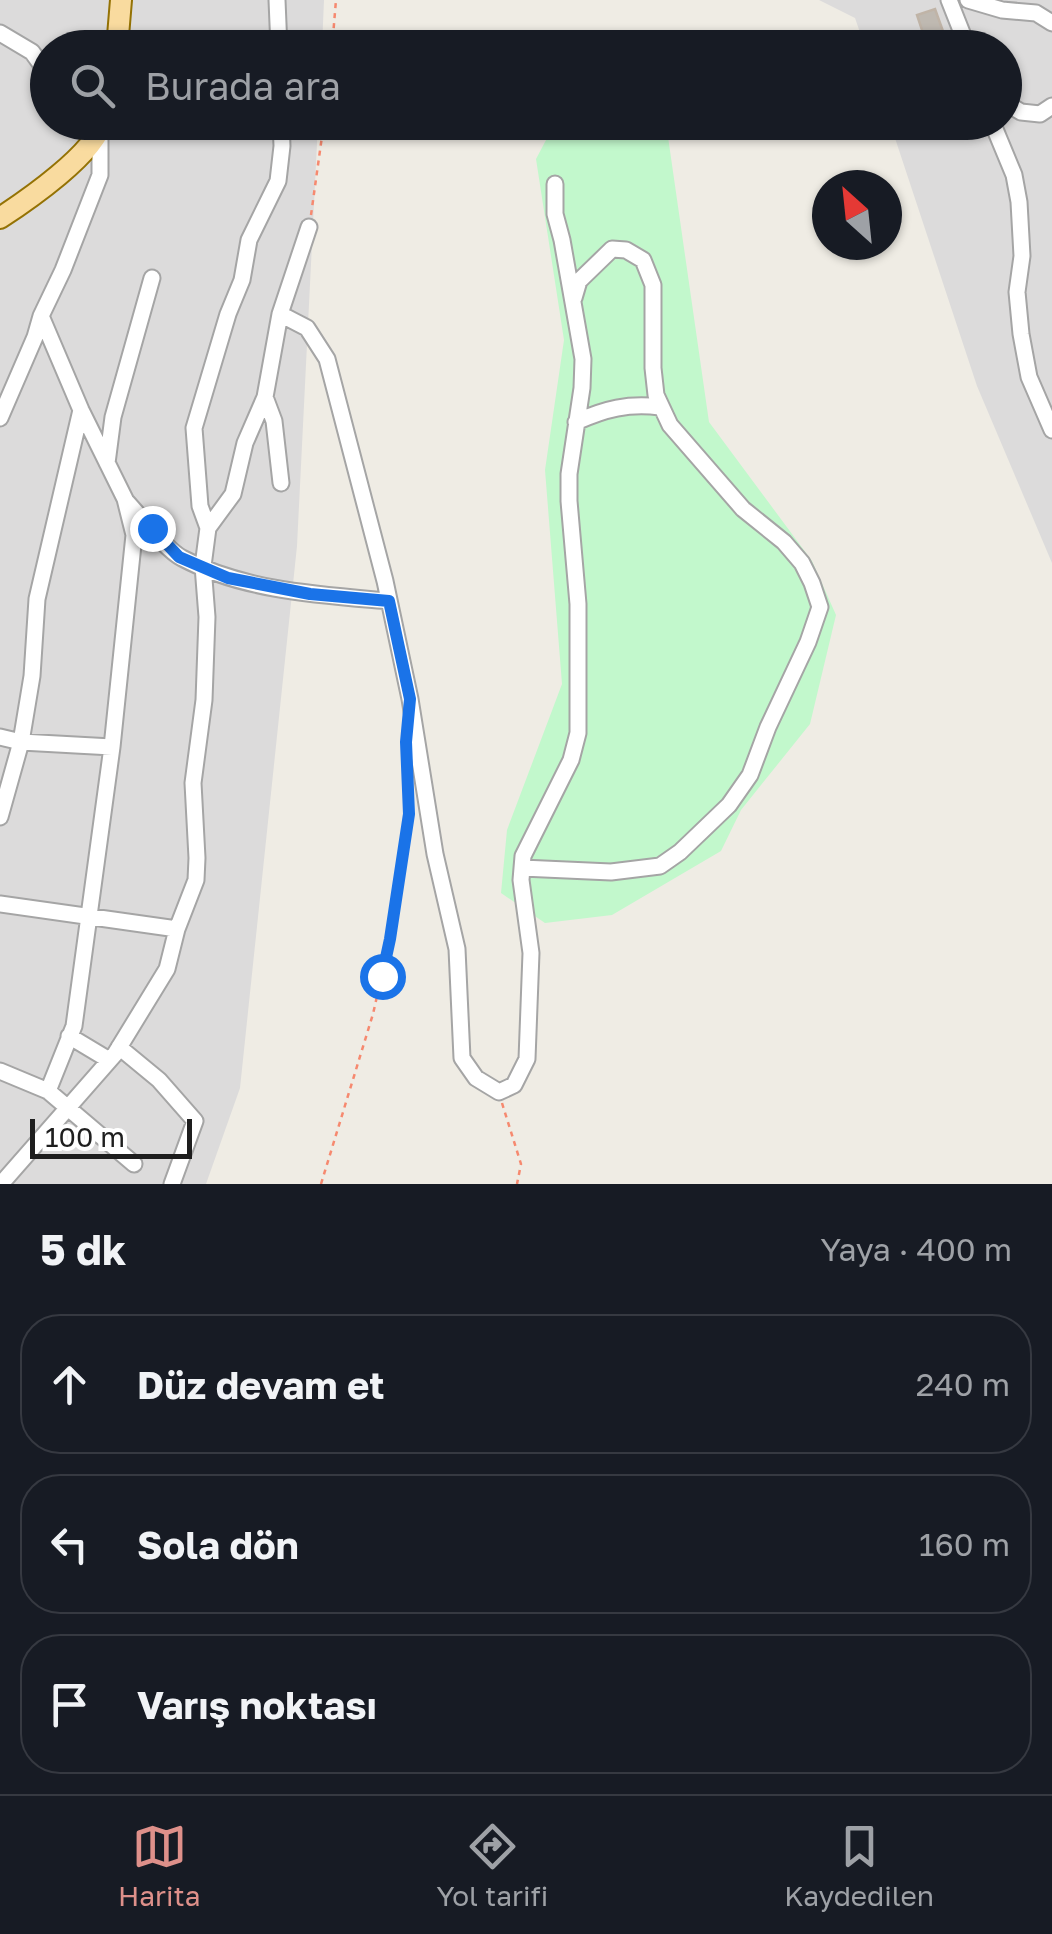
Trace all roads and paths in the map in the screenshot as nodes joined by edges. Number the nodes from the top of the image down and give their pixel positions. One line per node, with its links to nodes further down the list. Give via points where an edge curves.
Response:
1 (121, 0): 7 (main road)
2 (277, 0): 8 (street)
3 (336, 0): 9 (path)
4 (949, 0): 10 (street)
5 (968, 0): 6 (street, via 1036,13)
6 (1052, 23)
7 (118, 30)
8 (278, 30)
9 (334, 30)
10 (961, 30)
11 (1, 34): 12 (street)
12 (30, 51)
13 (1052, 106): 14 (street, via 1040,114)
14 (1022, 112)
15 (88, 140): 21 (main road, via 69,166)
16 (99, 140): 26 (street, via 100,175)
17 (282, 140): 36 (street, via 278,181 249,240 194,428)
18 (321, 140): 22 (path)
19 (1000, 140): 32 (street, via 1019,202 1021,334 1029,377)
20 (555, 184): 24 (street)
21 (0, 218)
22 (309, 226): 25 (street)
23 (152, 278): 33 (street, via 113,417)
24 (572, 302): 28 (street, via 579,281 612,248 643,260 653,285); 31 (street, via 582,358)
25 (280, 314): 27 (street); 38 (street, via 307,328 327,358)
26 (41, 316): 29 (street); 30 (street)
27 (265, 396): 34 (street); 36 (street, via 233,494)
28 (660, 408): 31 (street, via 616,406); 44 (street, via 743,509 802,563 820,608 750,775 729,806 680,852 660,866 611,872)
29 (81, 410): 33 (street); 40 (street, via 37,599)
30 (0, 418)
31 (576, 422): 44 (street, via 569,474 578,733)
32 (1052, 430)
33 (107, 466): 35 (street)
34 (280, 483)
35 (124, 500): 37 (street, via 179,557); 41 (street, via 134,534)
36 (208, 528): 37 (street)
37 (203, 566): 38 (street, via 228,578 310,594); 47 (street, via 204,700 193,783 198,858)
38 (389, 601): 52 (street, via 457,948 462,1058 476,1078)
39 (0, 737): 40 (street)
40 (22, 742): 41 (street); 43 (street)
41 (112, 747): 46 (street)
42 (407, 760): 57 (path, via 409,814 390,939)
43 (0, 818)
44 (522, 868): 52 (street, via 531,952 527,1059 514,1085)
45 (0, 904): 46 (street)
46 (88, 916): 47 (street); 48 (street)
47 (177, 930): 49 (street, via 168,969)
48 (70, 1036): 49 (street); 51 (street)
49 (114, 1054): 53 (street); 56 (street, via 159,1080 195,1122)
50 (0, 1072): 51 (street)
51 (48, 1091): 53 (street)
52 (499, 1092): 58 (path, via 521,1164)
53 (68, 1108): 54 (street); 55 (street)
54 (134, 1164)
55 (2, 1184)
56 (172, 1184)
57 (321, 1184)
58 (517, 1184)

